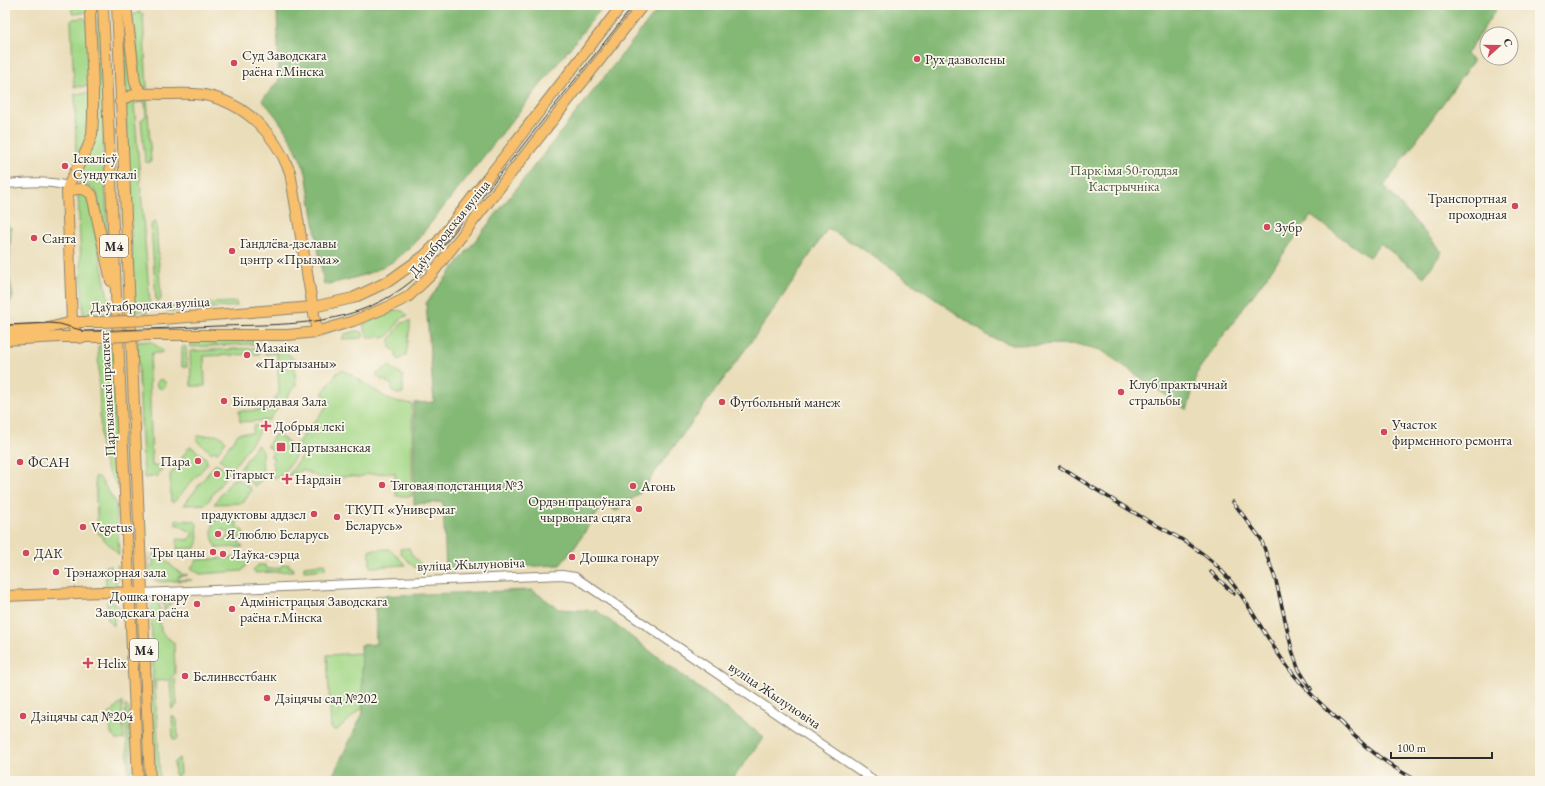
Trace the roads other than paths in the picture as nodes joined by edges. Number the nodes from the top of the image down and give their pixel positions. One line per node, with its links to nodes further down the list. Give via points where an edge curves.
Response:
1 (92, 5): 10 (main road, via 92,135)
2 (104, 5): 12 (main road, Партызанскі праспект / М4)
3 (116, 5): 8 (main road, Партызанскі праспект / М4)
4 (126, 5): 7 (main road, via 132,70 137,87)
5 (622, 5): 11 (main road, Даўгабродская вуліца, via 437,243 424,256 385,284 353,298)
6 (643, 5): 16 (main road, Даўгабродская вуліца, via 431,275 408,297 388,307)
7 (143, 94): 8 (main road, via 126,96); 11 (main road, via 204,95 228,102 258,122 272,138 290,172)
8 (120, 102): 21 (main road, Партызанскі праспект / М4)
9 (5, 184): 10 (street, via 58,183)
10 (67, 189): 12 (main road, via 81,188 92,195); 14 (main road)
11 (313, 307): 13 (main road, Даўгабродская вуліца); 16 (main road)
12 (117, 308): 20 (main road, Партызанскі праспект / М4)
13 (152, 320): 14 (main road, Даўгабродская вуліца, bridge); 17 (main road)
14 (72, 322): 15 (main road, Даўгабродская вуліца, via 45,329); 18 (main road)
15 (5, 331)
16 (317, 332): 17 (main road, Даўгабродская вуліца, via 261,335)
17 (163, 334): 18 (main road, Даўгабродская вуліца, bridge)
18 (80, 338): 19 (main road, Даўгабродская вуліца)
19 (5, 340)
20 (129, 593): 21 (main road, вуліца Жылуновіча); 22 (main road, вуліца Жылуновіча); 23 (main road, Партызанскі праспект / М4)
21 (142, 593): 24 (main road, Партызанскі праспект / М4); 25 (street, вуліца Жылуновіча, via 564,575 575,577)
22 (5, 596)
23 (138, 781)
24 (150, 781)
25 (875, 781)

